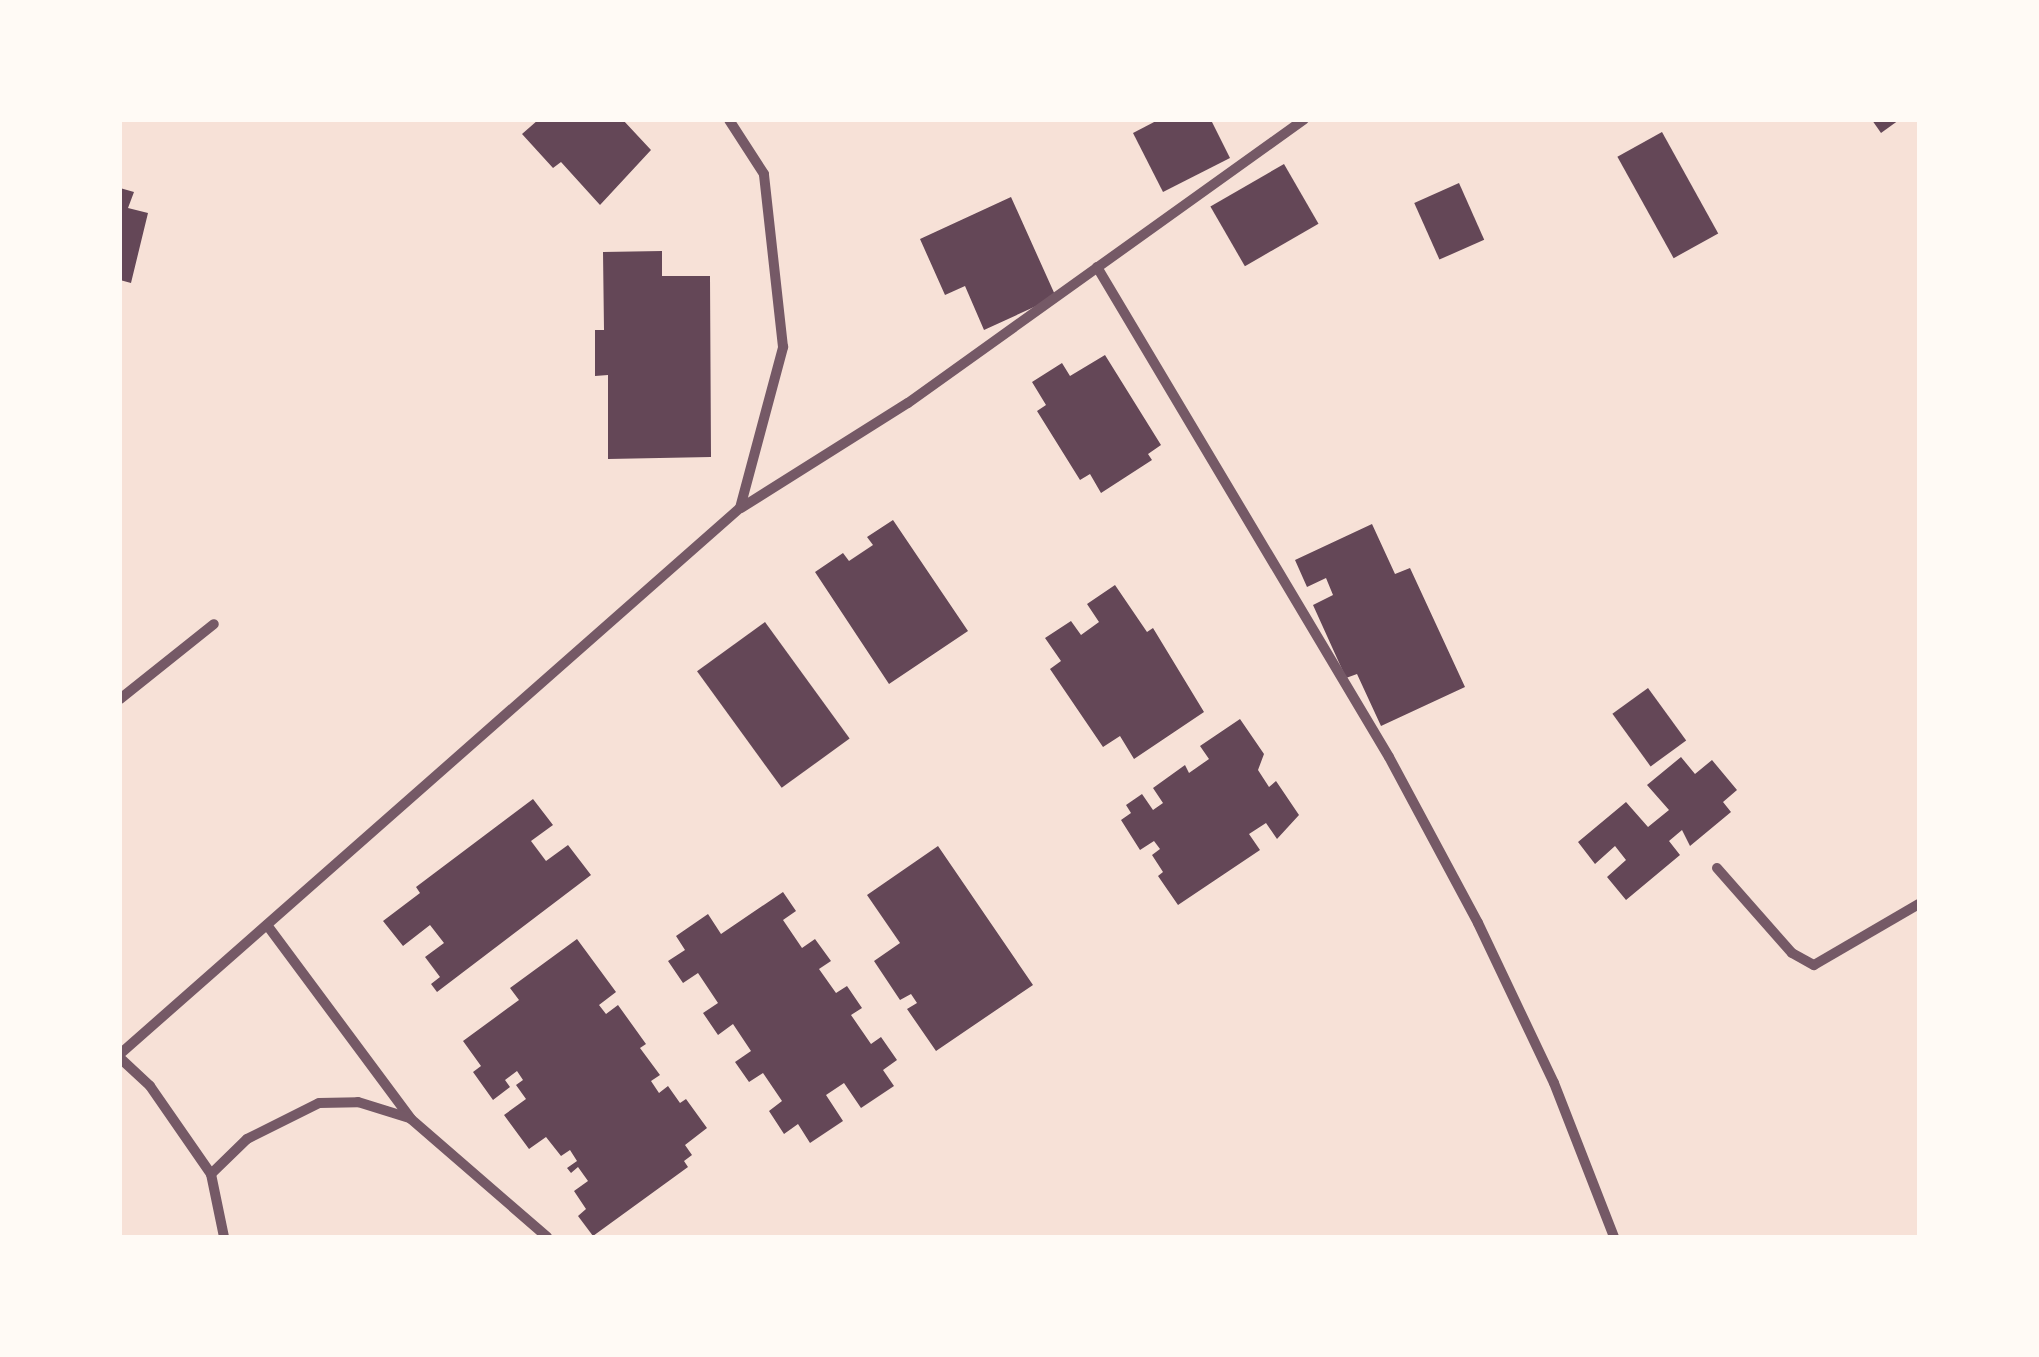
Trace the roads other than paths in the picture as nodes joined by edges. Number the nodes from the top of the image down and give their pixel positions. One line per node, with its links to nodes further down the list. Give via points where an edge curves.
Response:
1 (729, 120): 4 (street, via 764,174 783,347)
2 (1304, 120): 3 (street)
3 (1097, 268): 4 (street, via 908,403); 15 (street, via 1389,757 1478,923 1554,1083)
4 (740, 508): 9 (street)
5 (214, 624): 6 (street)
6 (120, 699)
7 (1717, 868): 8 (street, via 1792,953 1814,965)
8 (1919, 904)
9 (267, 925): 10 (street); 11 (street)
10 (120, 1056): 12 (street, via 150,1086)
11 (411, 1118): 12 (street, via 358,1102 319,1103 247,1139); 14 (street)
12 (211, 1174): 13 (street)
13 (224, 1237)
14 (547, 1237)
15 (1614, 1237)

